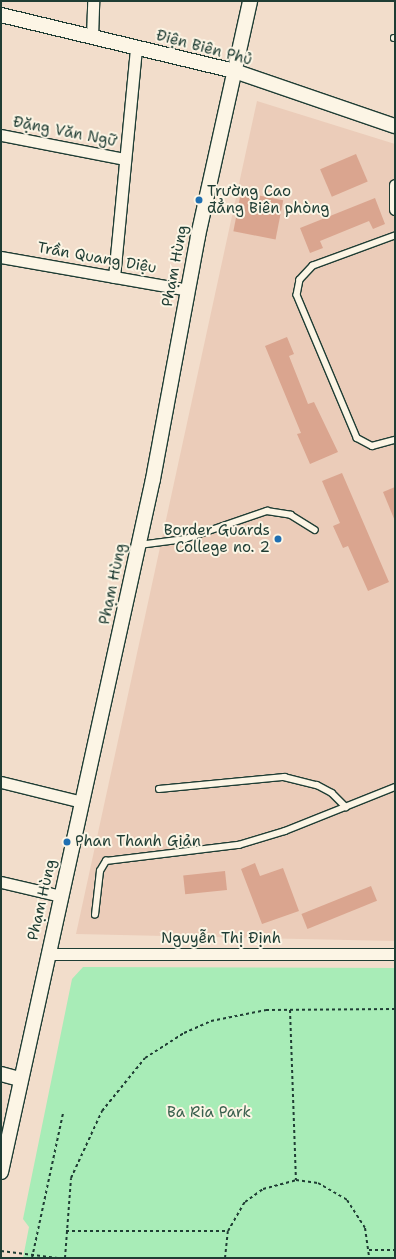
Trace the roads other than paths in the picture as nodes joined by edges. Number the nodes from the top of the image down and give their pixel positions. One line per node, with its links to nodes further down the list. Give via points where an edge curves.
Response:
1 (93, 1): 4 (street)
2 (250, 1): 6 (street, Phạm Hùng)
3 (1, 15): 4 (street, Điện Biên Phủ)
4 (92, 38): 5 (street, Điện Biên Phủ)
5 (136, 48): 6 (street, Điện Biên Phủ); 9 (street, via 130,136)
6 (234, 71): 7 (street, Điện Biên Phủ); 15 (street, Phạm Hùng)
7 (395, 126)
8 (1, 135): 9 (street, Đặng Văn Ngữ)
9 (124, 159): 14 (street)
10 (395, 185): 11 (street)
11 (395, 209)
12 (395, 236): 16 (lane, via 312,266 300,280 297,295 357,438 372,446)
13 (1, 257): 14 (street, Trần Quang Diệu)
14 (114, 277): 15 (street, Trần Quang Diệu)
15 (188, 290): 18 (street, Phạm Hùng)
16 (395, 440)
17 (315, 530): 18 (lane, via 291,515 267,511 185,539)
18 (138, 545): 22 (street, Phạm Hùng)
19 (1, 782): 22 (street)
20 (395, 786): 23 (lane)
21 (159, 789): 23 (lane, via 284,777 316,785 332,793)
22 (82, 802): 25 (street, Phạm Hùng)
23 (346, 807): 26 (lane, via 239,845 106,861 100,871)
24 (1, 882): 25 (street)
25 (61, 896): 27 (street, Phạm Hùng)
26 (95, 915)
27 (47, 954): 28 (street, Nguyễn Thị Định); 30 (street, Phạm Hùng)
28 (395, 954)
29 (1, 1074): 30 (street)
30 (20, 1079): 31 (street, Phạm Hùng)
31 (1, 1172)

